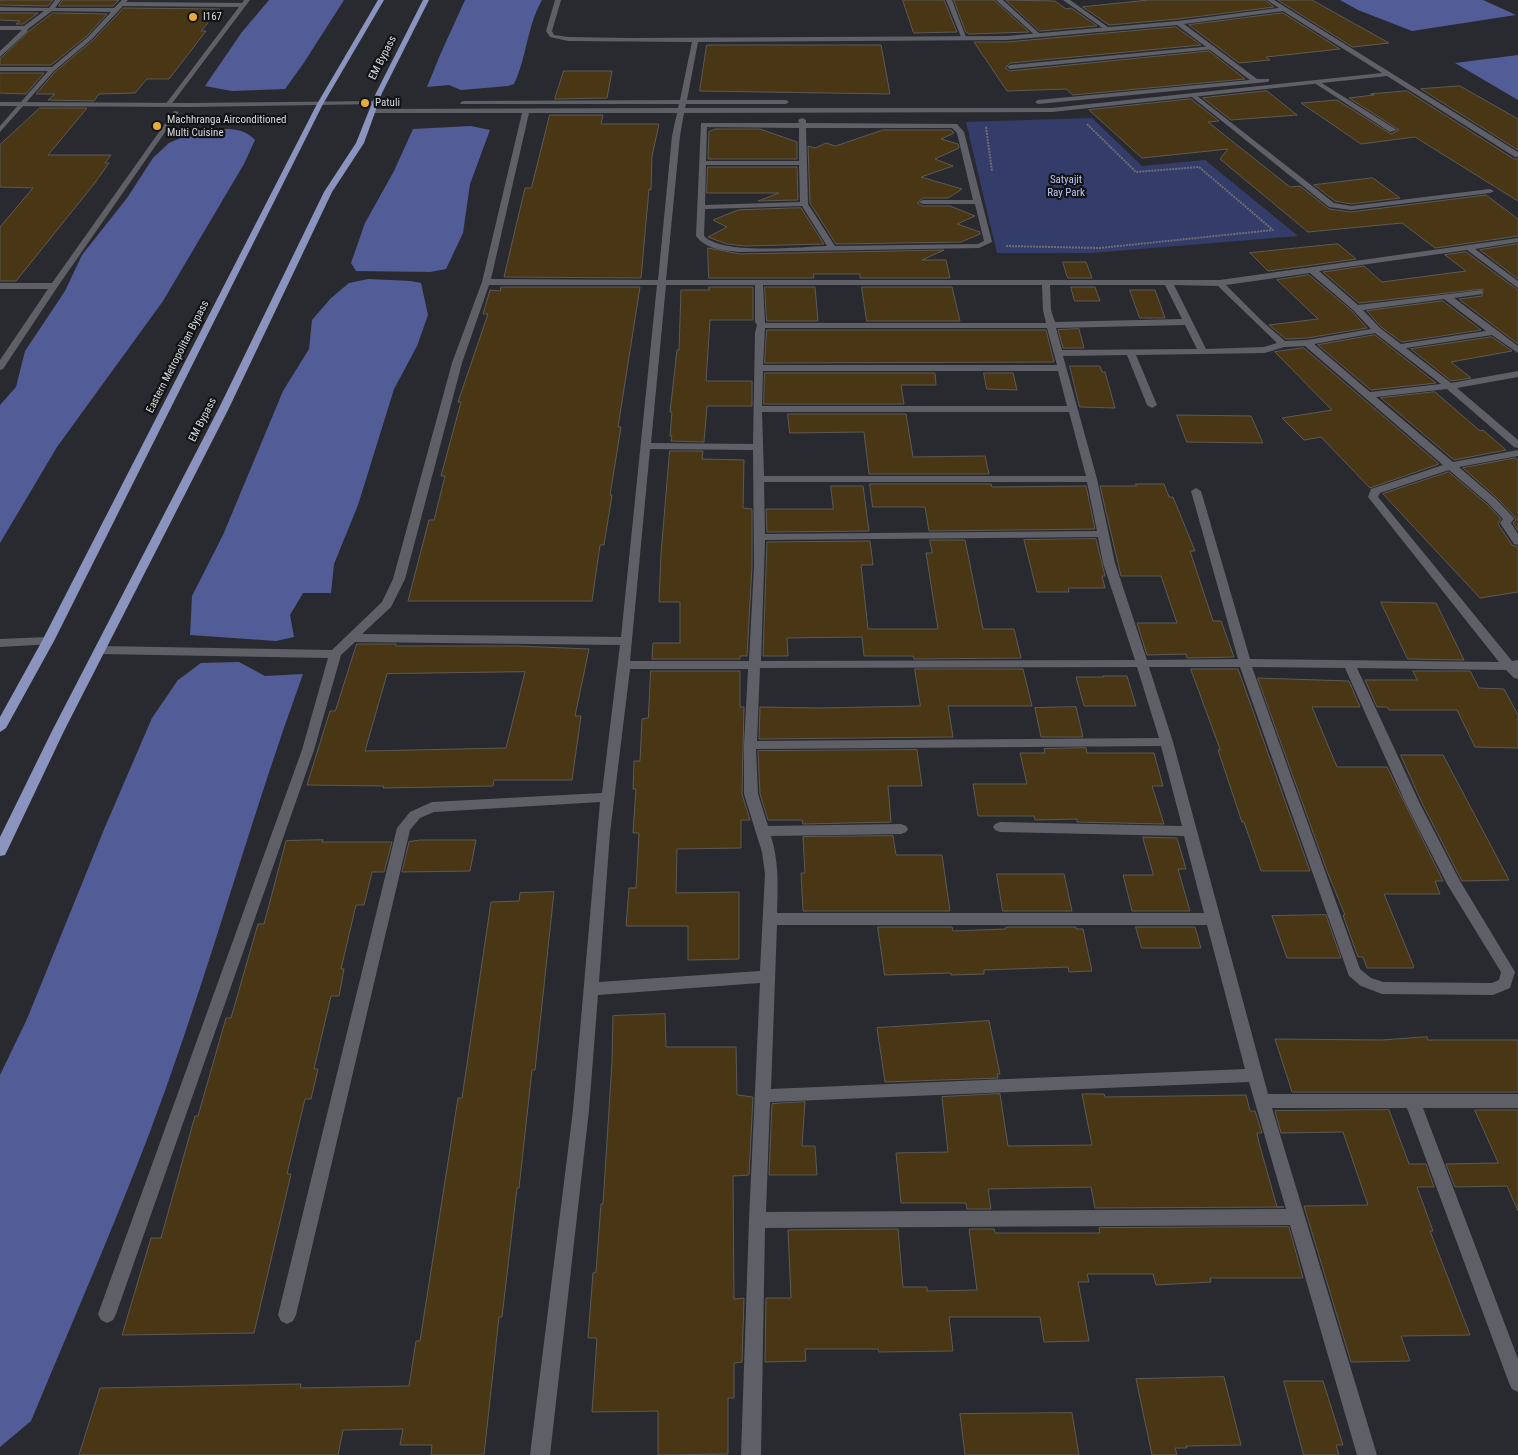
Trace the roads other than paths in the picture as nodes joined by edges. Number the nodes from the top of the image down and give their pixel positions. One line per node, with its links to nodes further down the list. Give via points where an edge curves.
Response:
1 (58, 0): 12 (street)
2 (381, 0): 45 (main road, Eastern Metropolitan Bypass)
3 (426, 0): 43 (main road, EM Bypass)
4 (558, 0): 21 (street, via 549,31 552,36 568,39)
5 (949, 0): 20 (street)
6 (999, 0): 19 (street)
7 (1066, 0): 18 (street)
8 (1270, 0): 13 (street)
9 (122, 2): 10 (street); 14 (street)
10 (246, 2): 41 (street)
11 (0, 9): 12 (street)
12 (51, 9): 14 (street); 17 (street)
13 (1285, 9): 15 (street); 27 (street)
14 (114, 10): 29 (street, via 90,38)
15 (1178, 23): 18 (street); 24 (street)
16 (0, 28): 17 (street)
17 (25, 28): 23 (street)
18 (1109, 30): 19 (street)
19 (1039, 36): 20 (street)
20 (965, 38): 21 (street)
21 (695, 40): 44 (street)
22 (0, 47): 23 (street)
23 (8, 47): 25 (street)
24 (1213, 48): 26 (street); 31 (street)
25 (0, 55)
26 (1010, 66)
27 (1379, 68): 30 (street); 31 (street)
28 (0, 69): 29 (street)
29 (53, 69): 40 (street)
30 (1389, 74): 32 (street); 55 (street)
31 (1256, 81): 33 (street)
32 (1318, 82): 34 (street); 54 (street)
33 (1182, 88): 34 (street); 42 (street, via 1045,102)
34 (1194, 96): 42 (street, via 1052,110); 58 (street, via 1332,205 1351,208)
35 (550, 102): 38 (street); 44 (street); 47 (street)
36 (802, 102): 42 (street); 44 (street); 48 (street)
37 (434, 103): 43 (street)
38 (454, 103)
39 (0, 104): 40 (street)
40 (23, 104): 41 (street); 50 (street)
41 (168, 105): 45 (street)
42 (964, 106): 48 (street)
43 (374, 107): 45 (street); 46 (street); 115 (main road, EM Bypass, via 360,143 328,192 224,408)
44 (682, 107): 47 (street); 48 (street); 68 (street, via 676,136)
45 (319, 108): 51 (street); 112 (main road, Eastern Metropolitan Bypass)
46 (526, 111): 47 (street); 67 (street)
47 (546, 111)
48 (803, 111): 52 (street)
49 (0, 112): 50 (street)
50 (18, 112): 51 (street); 53 (street)
51 (176, 112): 75 (street)
52 (804, 126): 56 (street); 57 (street, via 704,125); 60 (street, via 954,126 960,132)
53 (0, 130)
54 (1393, 130)
55 (1518, 155)
56 (803, 162): 57 (street); 61 (street)
57 (702, 163): 62 (street)
58 (1490, 191)
59 (923, 202): 60 (street)
60 (978, 202): 65 (street, via 988,238 986,244)
61 (804, 204): 62 (street); 65 (street)
62 (702, 207): 65 (street, via 700,236 705,243 719,248)
63 (1518, 240): 64 (street)
64 (1468, 247): 66 (street); 73 (street)
65 (832, 248)
66 (1312, 270): 71 (street); 78 (street)
67 (486, 282): 68 (street); 111 (street, via 457,363 399,579 386,604)
68 (662, 282): 69 (street); 101 (street)
69 (759, 283): 70 (street); 80 (street, via 759,322)
70 (1046, 283): 72 (street); 81 (street)
71 (1220, 283): 72 (street); 85 (street)
72 (1169, 284): 79 (street)
73 (1518, 285)
74 (0, 286): 75 (street)
75 (54, 286): 91 (street)
76 (1478, 292): 77 (street)
77 (1447, 297): 78 (street); 83 (street)
78 (1356, 308): 82 (street)
79 (1188, 322): 81 (street); 88 (street)
80 (762, 325): 81 (street); 92 (street)
81 (1051, 326): 89 (street)
82 (1377, 330): 84 (street); 86 (street)
83 (1494, 332): 86 (street); 87 (street)
84 (1307, 343): 85 (street); 96 (street)
85 (1283, 344): 88 (street, via 1265,350)
86 (1398, 347): 95 (street)
87 (1518, 350)
88 (1203, 352): 90 (street)
89 (1058, 353): 90 (street); 93 (street)
90 (1131, 353): 97 (street)
91 (0, 367)
92 (759, 368): 93 (street); 98 (street)
93 (1062, 368): 99 (street)
94 (1518, 374): 95 (street)
95 (1449, 386): 96 (street); 100 (street)
96 (1369, 395): 104 (street)
97 (1152, 404)
98 (757, 409): 99 (street); 102 (street)
99 (1073, 409): 106 (street)
100 (1518, 445)
101 (645, 446): 102 (street); 113 (street)
102 (758, 447): 105 (street)
103 (1518, 453): 104 (street)
104 (1450, 466): 110 (street, via 1509,519 1505,523); 120 (street, via 1375,491 1373,496)
105 (758, 479): 106 (street); 109 (street)
106 (1092, 479): 108 (street)
107 (1196, 491): 118 (street)
108 (1102, 534): 109 (street); 117 (street)
109 (760, 537): 122 (street)
110 (1518, 542)
111 (351, 638): 113 (street); 116 (street)
112 (48, 641): 114 (street); 124 (main road, Eastern Metropolitan Bypass)
113 (626, 641): 121 (street)
114 (0, 643)
115 (101, 650): 116 (street); 132 (main road, EM Bypass)
116 (336, 654): 144 (street, via 308,750)
117 (1142, 664): 118 (street); 122 (street); 125 (street)
118 (1245, 664): 119 (street); 119 (street, via 1354,972 1366,982 1382,988 1493,989 1505,984 1508,972 1454,884 1413,804)
119 (1349, 664): 120 (street)
120 (1513, 665): 123 (street)
121 (624, 666): 122 (street); 127 (street)
122 (754, 666): 126 (street)
123 (1518, 675)
124 (0, 728)
125 (1167, 742): 126 (street); 131 (street)
126 (750, 745): 130 (street, via 751,794)
127 (607, 797): 136 (street); 145 (street, via 432,807 415,815 404,828)
128 (1000, 827): 131 (street)
129 (901, 829): 130 (street)
130 (763, 831): 133 (street, via 772,874)
131 (1190, 831): 134 (street)
132 (0, 851)
133 (770, 919): 134 (street); 135 (street)
134 (1212, 919): 137 (street)
135 (768, 976): 136 (street); 138 (street)
136 (591, 989): 148 (street, via 581,1110)
137 (1255, 1075): 138 (street); 139 (street)
138 (762, 1096): 143 (street)
139 (1262, 1101): 140 (street); 142 (street)
140 (1412, 1101): 141 (street); 146 (street)
141 (1518, 1101)
142 (1296, 1217): 143 (street); 150 (street)
143 (757, 1220): 149 (street)
144 (107, 1314)
145 (287, 1315)
146 (1512, 1352): 147 (street)
147 (1518, 1383)
148 (540, 1455)
149 (751, 1455)
150 (1367, 1455)

